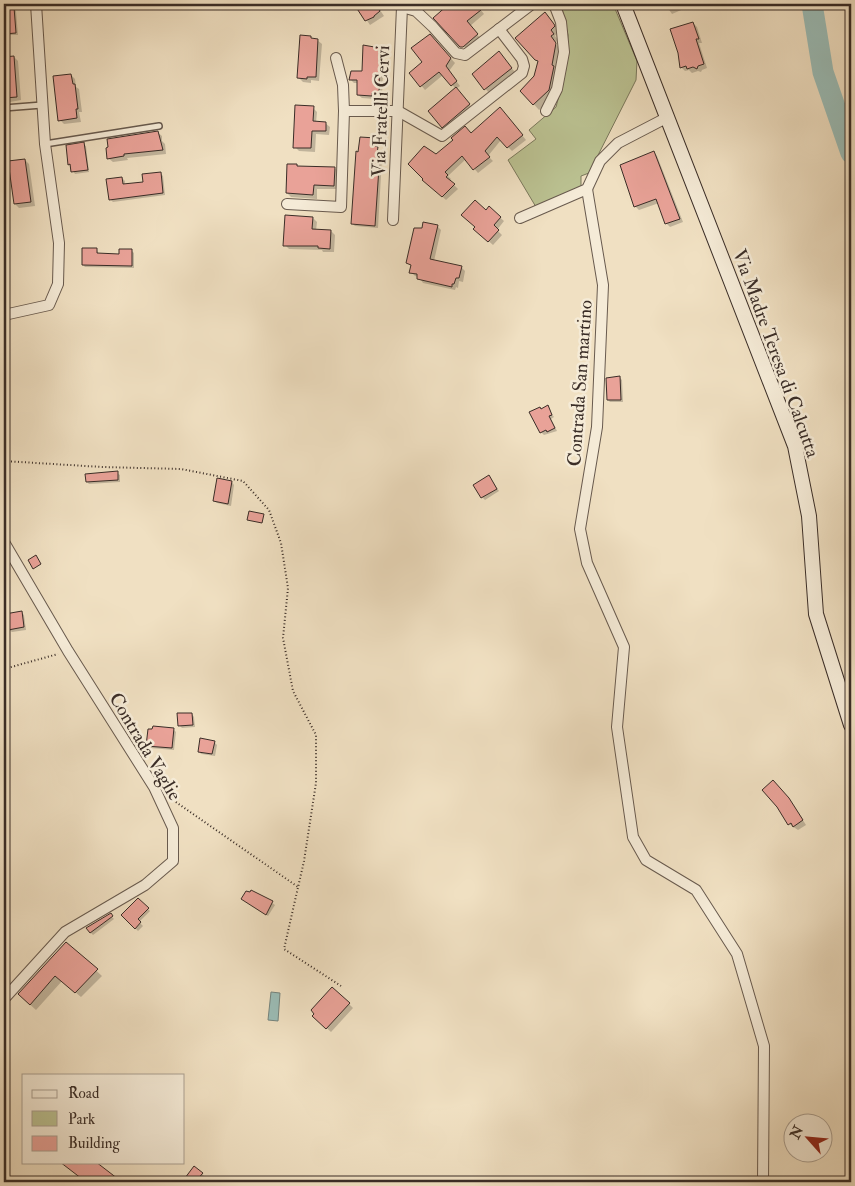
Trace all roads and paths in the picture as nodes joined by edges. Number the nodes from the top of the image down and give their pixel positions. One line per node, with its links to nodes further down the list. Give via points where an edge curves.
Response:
1 (36, 4): 8 (street)
2 (532, 4): 6 (street)
3 (554, 4): 11 (street, via 561,22 564,52 557,89)
4 (623, 4): 13 (main road, Via Madre Teresa di Calcutta)
5 (401, 6): 6 (street, via 416,11 456,53 465,55); 12 (street, Via Fratelli Cervi)
6 (499, 30): 12 (street, via 522,59 522,73 442,136)
7 (336, 58): 10 (street, via 343,85)
8 (43, 105): 9 (lane); 15 (street)
9 (4, 108)
10 (344, 111): 12 (street); 17 (street, via 341,207)
11 (546, 111)
12 (398, 112): 19 (street, Via Fratelli Cervi)
13 (668, 117): 16 (street, via 618,143 600,161); 27 (main road, Via Madre Teresa di Calcutta, via 795,446 809,516 816,614)
14 (159, 126): 15 (lane)
15 (46, 144): 22 (street, via 59,243 58,284 49,305)
16 (587, 189): 18 (street); 32 (street, Contrada San martino, via 603,294 597,427 580,529 587,563 624,647 617,727 632,837 646,860 696,890 736,954 764,1046)
17 (287, 204)
18 (520, 218)
19 (394, 220)
20 (4, 238): 21 (lane)
21 (6, 252)
22 (4, 315)
23 (4, 461): 29 (path, via 181,469 243,481 269,510 282,543 288,588 283,638 293,691 316,735 316,783)
24 (4, 542): 25 (street, Contrada Vaglie)
25 (68, 651): 26 (path); 28 (street, Contrada Vaglie)
26 (4, 669)
27 (851, 725)
28 (154, 787): 29 (path); 31 (street, Contrada Vaglie, via 173,828 173,861 145,885 65,932)
29 (298, 887): 30 (path, via 284,949)
30 (341, 986)
31 (4, 999)
32 (763, 1182)

